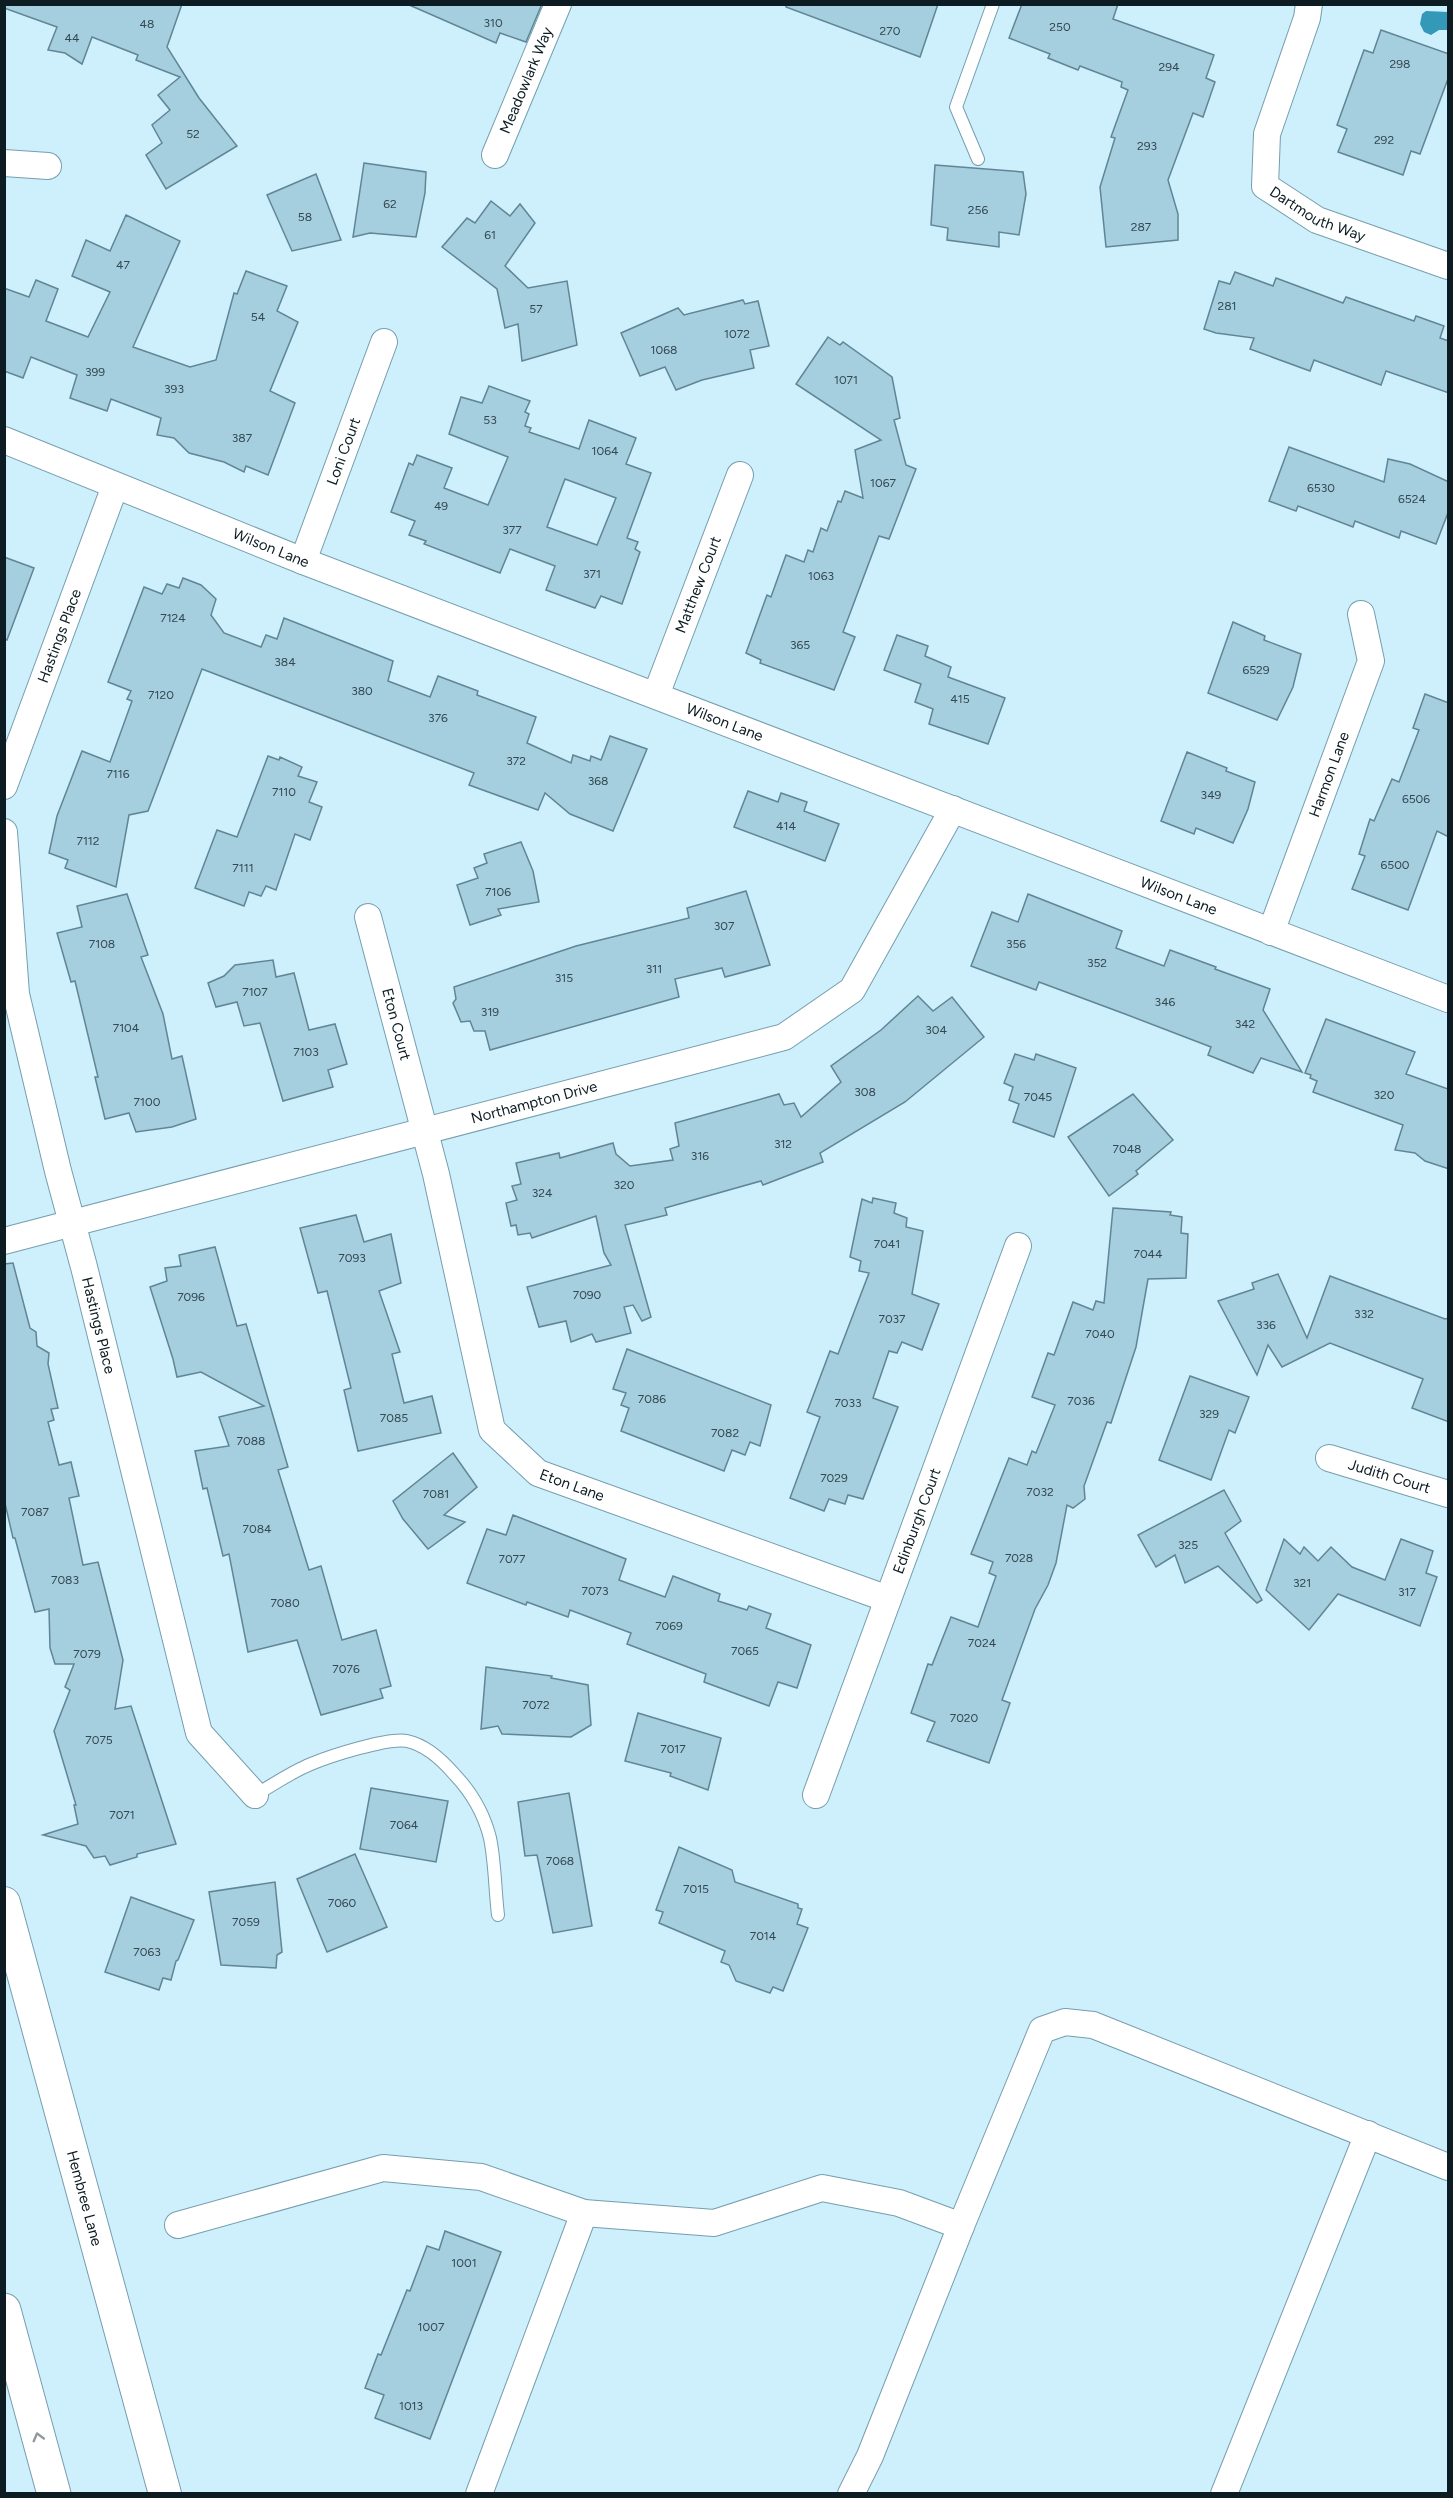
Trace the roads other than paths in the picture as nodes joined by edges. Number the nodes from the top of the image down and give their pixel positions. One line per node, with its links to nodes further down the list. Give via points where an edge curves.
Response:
1 (558, 4): 4 (street, Meadowlark Way)
2 (993, 4): 5 (lane, via 956,107)
3 (1309, 4): 8 (street, Dartmouth Way, via 1267,134 1265,186 1317,220)
4 (495, 155)
5 (978, 159)
6 (4, 163): 7 (street)
7 (48, 166)
8 (1449, 266)
9 (384, 342): 13 (street, Loni Court)
10 (4, 440): 12 (street, Wilson Lane)
11 (740, 475): 15 (street, Matthew Court)
12 (115, 486): 13 (street, Wilson Lane); 16 (street, Hastings Place)
13 (303, 561): 15 (street, Wilson Lane)
14 (1361, 614): 20 (street, Harmon Lane, via 1371,661)
15 (656, 695): 17 (street, Wilson Lane)
16 (4, 786)
17 (952, 809): 20 (street, Wilson Lane); 22 (street, Northampton Drive, via 852,990 784,1037)
18 (4, 832): 23 (street, Hastings Place, via 16,994)
19 (368, 917): 22 (street, Eton Court)
20 (1271, 932): 21 (street, Wilson Lane)
21 (1449, 999)
22 (424, 1130): 23 (street, Northampton Drive); 28 (street, Eton Lane, via 492,1430 538,1473)
23 (74, 1225): 24 (street, Northampton Drive); 29 (street, Hastings Place, via 199,1733)
24 (4, 1241)
25 (1018, 1246): 28 (street, Edinburgh Court)
26 (1329, 1458): 27 (street, Judith Court)
27 (1449, 1494)
28 (888, 1599): 30 (street, Edinburgh Court)
29 (255, 1795): 32 (lane, via 310,1764 394,1739 424,1747 466,1787 481,1813 490,1838)
30 (816, 1795)
31 (4, 1903): 40 (street, Hembree Lane)
32 (498, 1915)
33 (1368, 2134): 34 (street); 37 (street, via 1093,2025 1065,2022 1042,2030); 43 (street)
34 (1449, 2167)
35 (584, 2213): 36 (street, via 481,2177 383,2168); 37 (street, via 714,2223 822,2188 898,2203); 41 (street)
36 (178, 2225)
37 (961, 2226): 42 (street, via 870,2456)
38 (4, 2310): 39 (highway, one-way to 38)
39 (54, 2493)
40 (165, 2493)
41 (479, 2493)
42 (851, 2493)
43 (1224, 2493)

